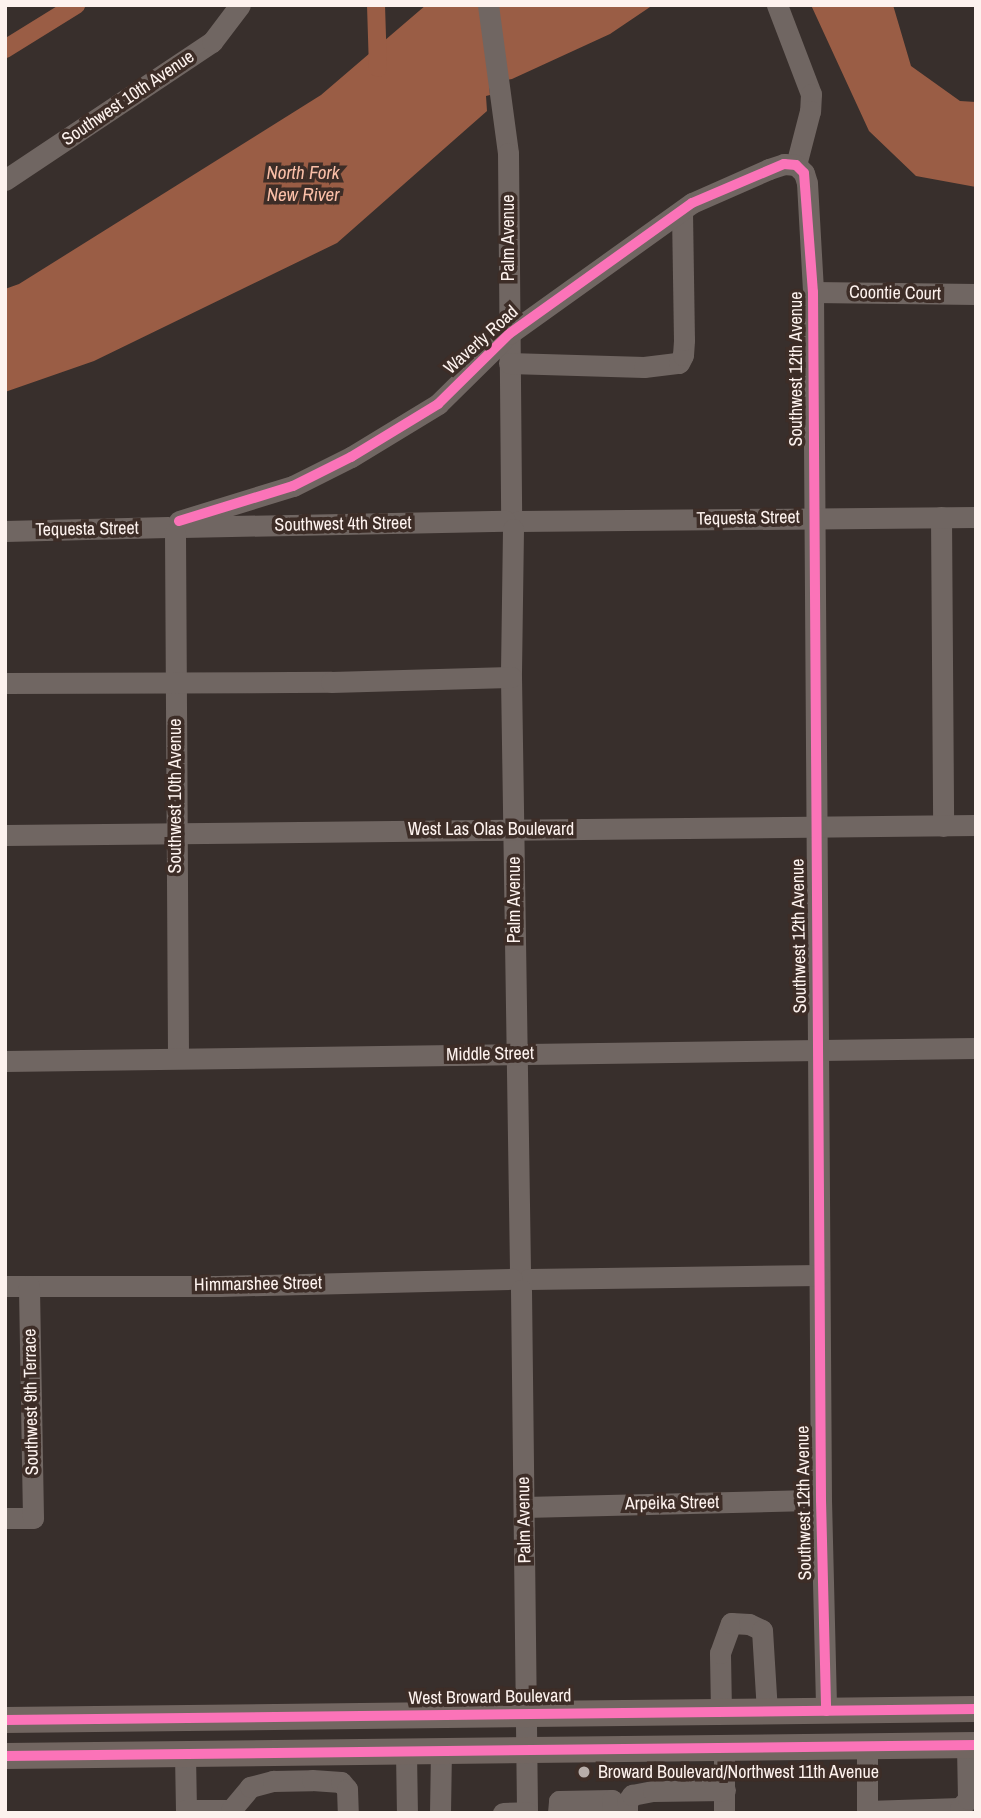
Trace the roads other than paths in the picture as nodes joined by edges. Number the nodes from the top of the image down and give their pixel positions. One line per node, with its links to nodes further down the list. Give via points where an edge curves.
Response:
1 (240, 5): 5 (street, Southwest 10th Avenue, via 212,42)
2 (488, 5): 9 (street, Palm Avenue, via 508,153)
3 (777, 5): 4 (street, via 811,94)
4 (796, 165): 6 (street, Waverly Road, via 769,169); 7 (street, Southwest 12th Avenue, via 807,183)
5 (5, 180)
6 (681, 211): 9 (street, Waverly Road); 10 (street, via 684,340 679,363)
7 (813, 292): 8 (street, Coontie Court); 11 (street, Southwest 12th Avenue)
8 (976, 295)
9 (509, 334): 10 (street, Palm Avenue); 15 (street, Waverly Road, via 438,404 351,457 293,486)
10 (509, 363): 14 (street, Palm Avenue)
11 (813, 517): 12 (street, Tequesta Street); 14 (street, Tequesta Street); 23 (street, Southwest 12th Avenue)
12 (941, 517): 13 (street, Tequesta Street); 21 (street)
13 (976, 517)
14 (512, 521): 15 (street, Southwest 4th Street); 17 (street, Palm Avenue)
15 (176, 527): 16 (street, Tequesta Street); 18 (street, Southwest 10th Avenue)
16 (5, 531)
17 (511, 677): 18 (street); 22 (street, Palm Avenue)
18 (174, 681): 19 (street); 24 (street, Southwest 10th Avenue)
19 (5, 683)
20 (976, 825): 21 (street, West Las Olas Boulevard)
21 (943, 826): 23 (street, West Las Olas Boulevard)
22 (513, 828): 23 (street, West Las Olas Boulevard); 24 (street, West Las Olas Boulevard); 28 (street, Palm Avenue)
23 (816, 829): 27 (street, Southwest 12th Avenue)
24 (176, 832): 25 (street, West Las Olas Boulevard); 29 (street, Southwest 10th Avenue)
25 (5, 835)
26 (976, 1048): 27 (street, Middle Street)
27 (817, 1050): 28 (street, Middle Street); 31 (street, Southwest 12th Avenue)
28 (515, 1054): 29 (street, Middle Street); 32 (street, Palm Avenue)
29 (178, 1058): 30 (street, Middle Street)
30 (5, 1061)
31 (820, 1275): 32 (street, Himmarshee Street); 35 (street, Southwest 12th Avenue)
32 (520, 1280): 34 (street, Himmarshee Street); 36 (street, Palm Avenue)
33 (5, 1286): 34 (street, Himmarshee Street)
34 (29, 1286): 37 (street, Southwest 9th Terrace, via 33,1518)
35 (821, 1500): 36 (street, Arpeika Street); 40 (street, Southwest 12th Avenue)
36 (524, 1507): 42 (street, Palm Avenue)
37 (5, 1518)
38 (976, 1709): 40 (main road, West Broward Boulevard)
39 (767, 1711): 40 (main road, West Broward Boulevard); 41 (main road, West Broward Boulevard); 41 (street, via 762,1630 749,1623 731,1623 720,1653)
40 (826, 1711)
41 (721, 1712): 42 (main road, West Broward Boulevard)
42 (526, 1714): 43 (main road, West Broward Boulevard); 48 (street, Palm Avenue)
43 (5, 1720)
44 (972, 1745): 45 (main road); 54 (street, via 968,1799 960,1808)
45 (867, 1746): 46 (main road); 56 (street)
46 (724, 1748): 48 (main road); 52 (street)
47 (441, 1751): 48 (main road); 49 (main road); 60 (street)
48 (526, 1751): 55 (street, Palm Avenue)
49 (406, 1752): 50 (main road); 59 (street)
50 (185, 1754): 51 (main road); 53 (street)
51 (5, 1756)
52 (725, 1790): 64 (street, via 632,1795); 65 (street)
53 (186, 1811): 58 (street, via 231,1810 250,1787 312,1780 341,1782 346,1788)
54 (940, 1811): 57 (street)
55 (527, 1812): 61 (street)
56 (867, 1812): 57 (street)
57 (902, 1812)
58 (348, 1813)
59 (407, 1813)
60 (440, 1813)
61 (503, 1813)
62 (558, 1813): 63 (street, via 559,1801 612,1800)
63 (613, 1813)
64 (627, 1813)
65 (724, 1813)

